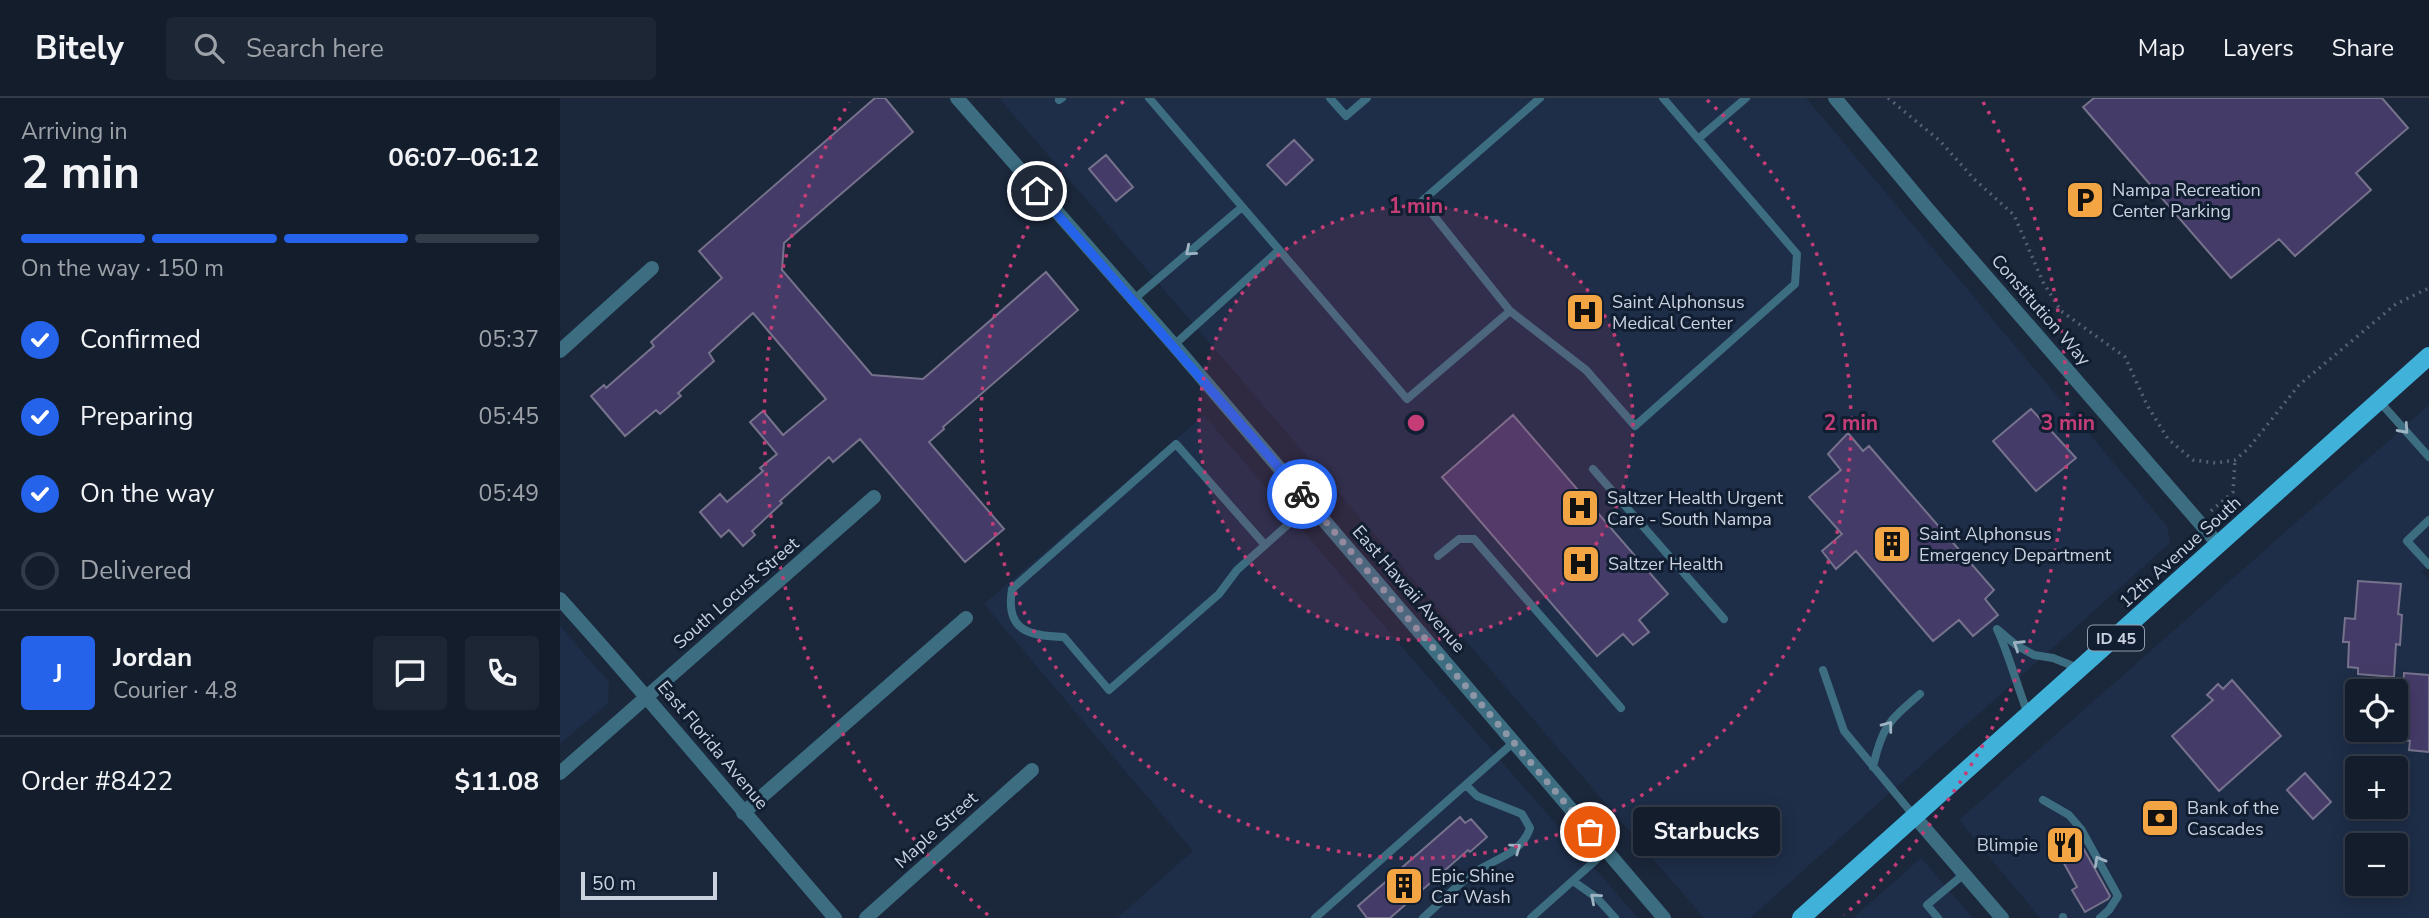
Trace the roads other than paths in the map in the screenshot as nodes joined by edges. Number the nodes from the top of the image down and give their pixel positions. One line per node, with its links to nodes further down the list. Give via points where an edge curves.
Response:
1 (957, 98): 13 (street, East Hawaii Avenue)
2 (1149, 98): 10 (lane)
3 (1330, 98): 4 (lane, via 1346,116)
4 (1367, 98)
5 (1541, 98): 14 (lane, via 1422,201)
6 (1663, 98): 9 (lane)
7 (1746, 98): 9 (lane)
8 (1835, 98): 25 (street, Constitution Way)
9 (1698, 139): 14 (lane, via 1797,254 1795,284 1635,426 1586,370)
10 (1242, 207): 11 (lane); 13 (lane, one-way to 13)
11 (1278, 251): 14 (lane, via 1407,399); 15 (lane)
12 (652, 268): 16 (street)
13 (1133, 300): 15 (street, East Hawaii Avenue)
14 (1510, 311)
15 (1174, 345): 22 (street, East Hawaii Avenue)
16 (560, 351)
17 (2429, 356): 18 (main road, 12th Avenue South / ID 45)
18 (2379, 401): 19 (lane, one-way to 19); 25 (main road, 12th Avenue South / ID 45)
19 (2429, 457)
20 (1593, 469): 30 (lane)
21 (874, 497): 34 (street, South Locust Street)
22 (1311, 505): 24 (lane); 37 (street, East Hawaii Avenue)
23 (2429, 520): 27 (lane, via 2407,541)
24 (1265, 545): 24 (lane, via 1219,594 1110,690 1064,637 1026,632 1016,623 1009,605 1012,589 1176,444)
25 (2220, 545): 32 (main road, 12th Avenue South / ID 45)
26 (1438, 556): 35 (lane, via 1459,539 1474,539)
27 (2429, 565)
28 (560, 599): 34 (street, East Florida Avenue)
29 (966, 618): 43 (street)
30 (1724, 619)
31 (1823, 670): 38 (lane, via 1843,731)
32 (2081, 670): 36 (main road, 12th Avenue South / ID 45); 36 (lane, one-way to 36, via 2034,655 1997,629)
33 (1920, 694): 38 (lane, one-way to 33, via 1889,721)
34 (648, 696): 40 (street, South Locust Street); 43 (street, East Florida Avenue)
35 (1621, 708)
36 (2029, 716): 44 (main road, 12th Avenue South / ID 45)
37 (1514, 742): 41 (lane); 45 (street, East Hawaii Avenue)
38 (1873, 767): 44 (lane)
39 (1032, 770): 50 (street, Maple Street)
40 (560, 773)
41 (1466, 785): 51 (lane); 52 (lane, one-way to 41, via 1473,874 1526,841 1530,828 1522,814 1477,796)
42 (2043, 800): 58 (lane, one-way to 42, via 2118,895 2081,829 2069,815)
43 (743, 813): 49 (street, East Florida Avenue)
44 (1915, 817): 46 (street); 48 (main road, 12th Avenue South / ID 45)
45 (1606, 850): 47 (lane); 55 (street, East Hawaii Avenue)
46 (1964, 873): 56 (lane, via 1927,905); 57 (street)
47 (1573, 881): 53 (lane); 54 (lane, one-way to 47)
48 (1806, 916)
49 (835, 918)
50 (866, 918)
51 (1315, 918)
52 (1423, 918)
53 (1531, 918)
54 (1615, 918)
55 (1664, 918)
56 (1938, 918)
57 (2002, 918)
58 (2099, 918)

